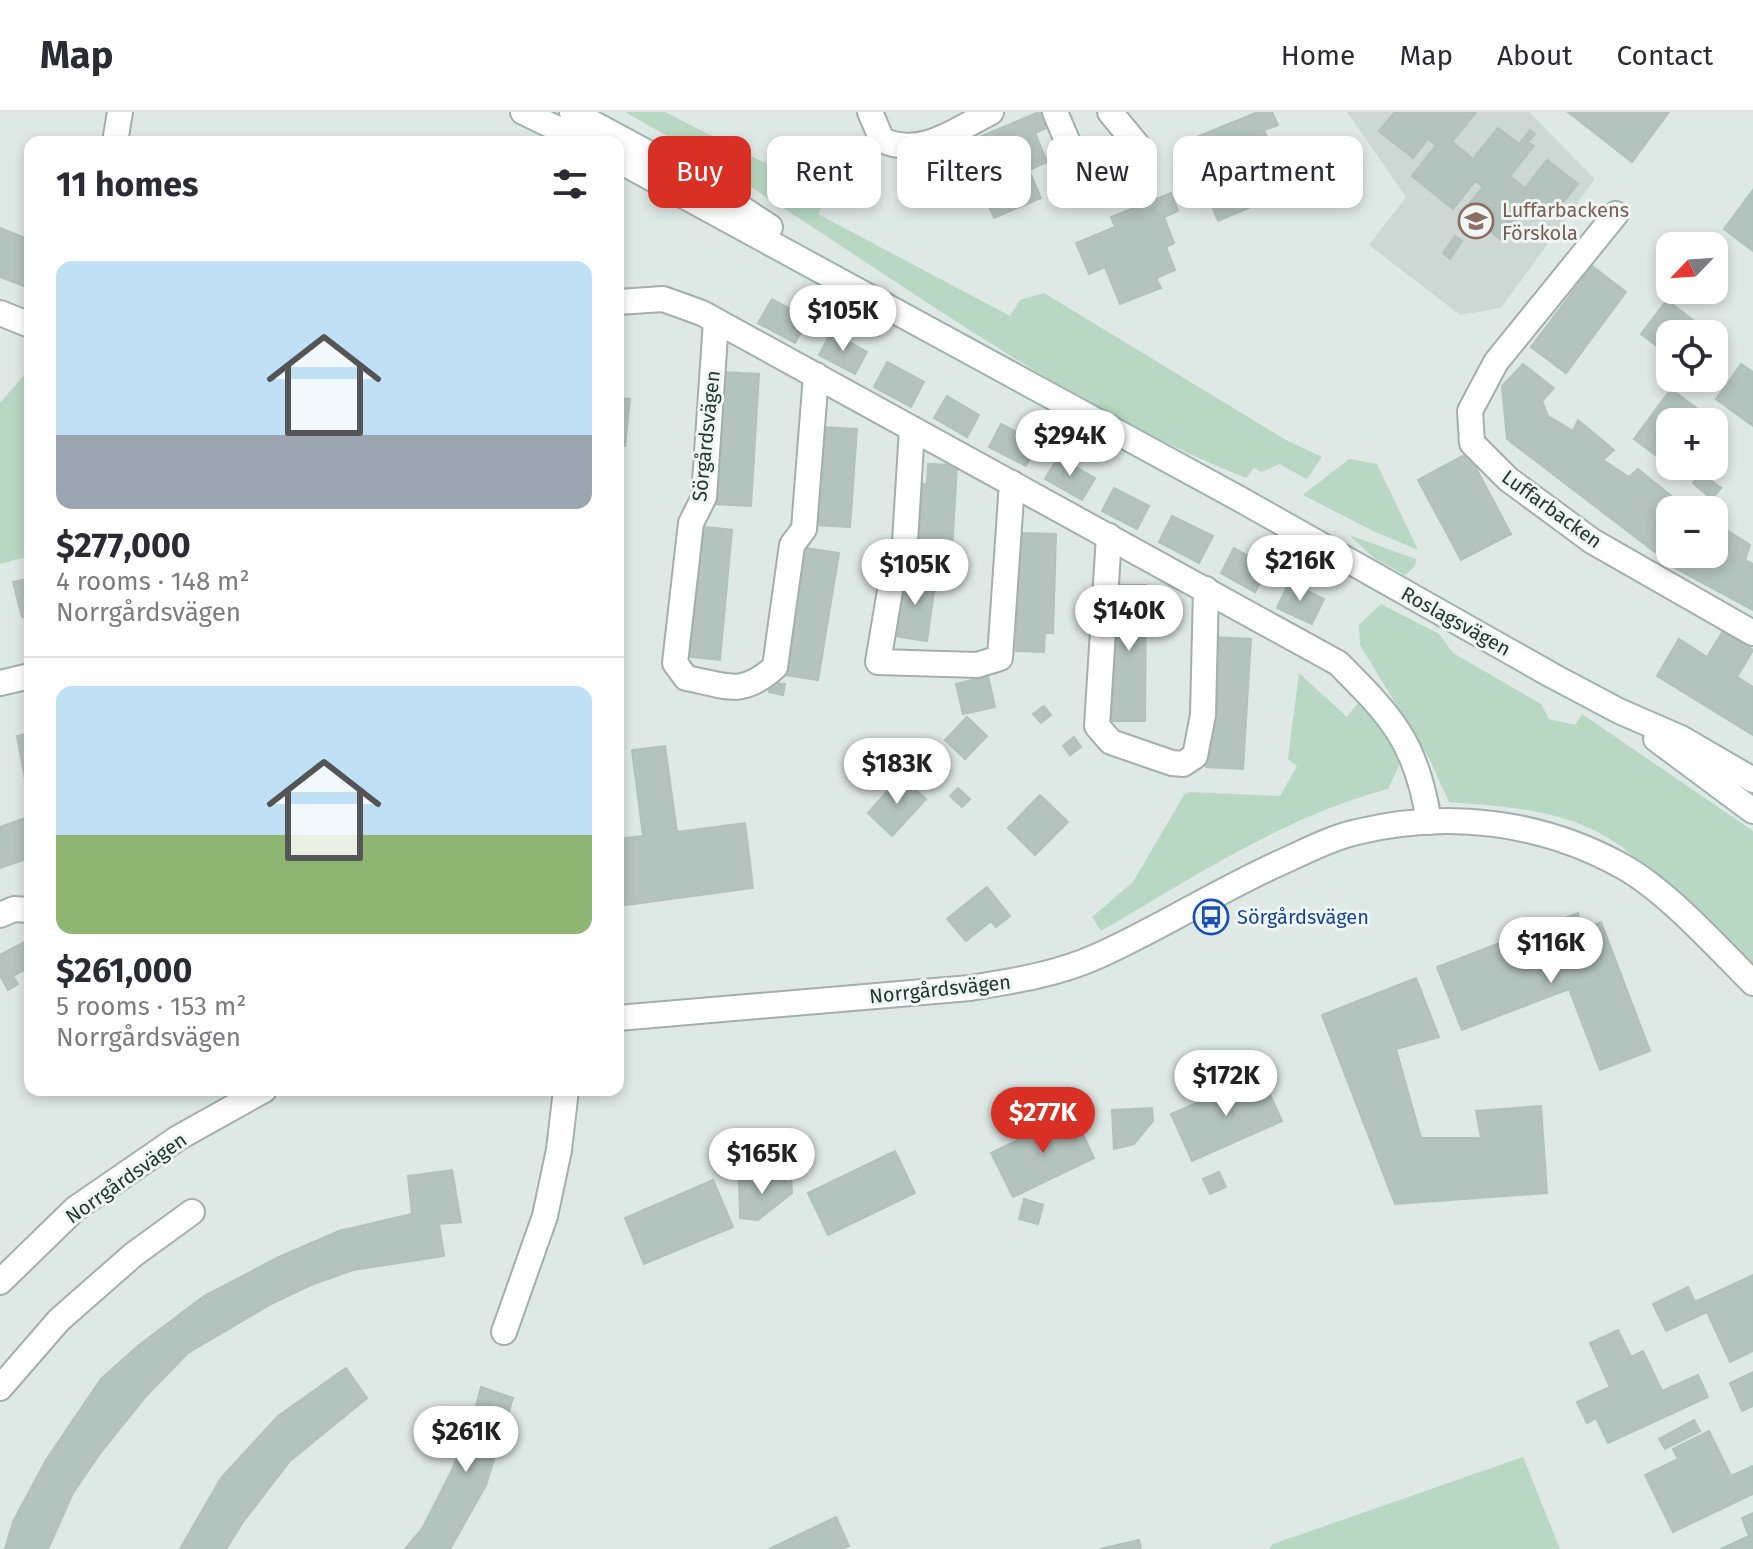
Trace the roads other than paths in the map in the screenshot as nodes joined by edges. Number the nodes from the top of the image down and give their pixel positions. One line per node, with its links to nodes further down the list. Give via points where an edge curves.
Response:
1 (120, 112): 9 (street)
2 (523, 112): 10 (street)
3 (572, 112): 11 (street, Roslagsvägen)
4 (600, 112): 13 (street)
5 (870, 112): 6 (street, via 882,140 914,148)
6 (991, 112)
7 (1055, 112): 8 (street, via 1085,183 1092,192 1102,193 1132,177 1141,163 1138,146)
8 (1110, 112)
9 (116, 136)
10 (573, 136)
11 (616, 136)
12 (624, 140): 14 (street, Roslagsvägen)
13 (648, 145)
14 (648, 153)
15 (624, 163): 22 (street, Roslagsvägen)
16 (741, 208): 22 (street, Roslagsvägen)
17 (1616, 214): 28 (street, Luffarbacken, via 1496,362 1470,411 1472,443 1508,479 1592,541)
18 (624, 302): 20 (street, via 663,299)
19 (0, 313): 21 (street)
20 (716, 321): 23 (street); 23 (street, Sörgårdsvägen, via 704,497 691,523 675,663 686,678 728,689 758,682 775,667 792,545 804,529)
21 (24, 323)
22 (916, 323): 31 (street, Roslagsvägen)
23 (816, 375): 24 (street)
24 (912, 429): 25 (street); 25 (street, via 904,558 893,573 878,662 977,665 1000,658)
25 (1012, 483): 26 (street)
26 (1109, 536): 27 (street); 27 (street, via 1097,726 1111,742 1172,763 1183,764 1195,756 1203,715)
27 (1206, 589): 34 (street, via 1338,663 1386,710 1410,751)
28 (1753, 633)
29 (24, 677): 30 (street)
30 (0, 683)
31 (1619, 711): 32 (street, Roslagsvägen, via 1681,738); 33 (street, Roslagsvägen)
32 (1753, 780)
33 (1753, 811)
34 (1429, 822): 37 (street, Norrgårdsvägen, via 1513,825 1543,832 1623,867 1684,914); 38 (street, Norrgårdsvägen, via 1356,832 1283,861 1097,957 1025,980)
35 (24, 910): 36 (street)
36 (0, 915)
37 (1753, 983)
38 (624, 1017)
39 (253, 1096): 42 (street, Norrgårdsvägen, via 178,1138 75,1209)
40 (565, 1096): 43 (street, via 545,1216)
41 (192, 1212): 44 (street, via 59,1320)
42 (0, 1282)
43 (504, 1332)
44 (0, 1388)

